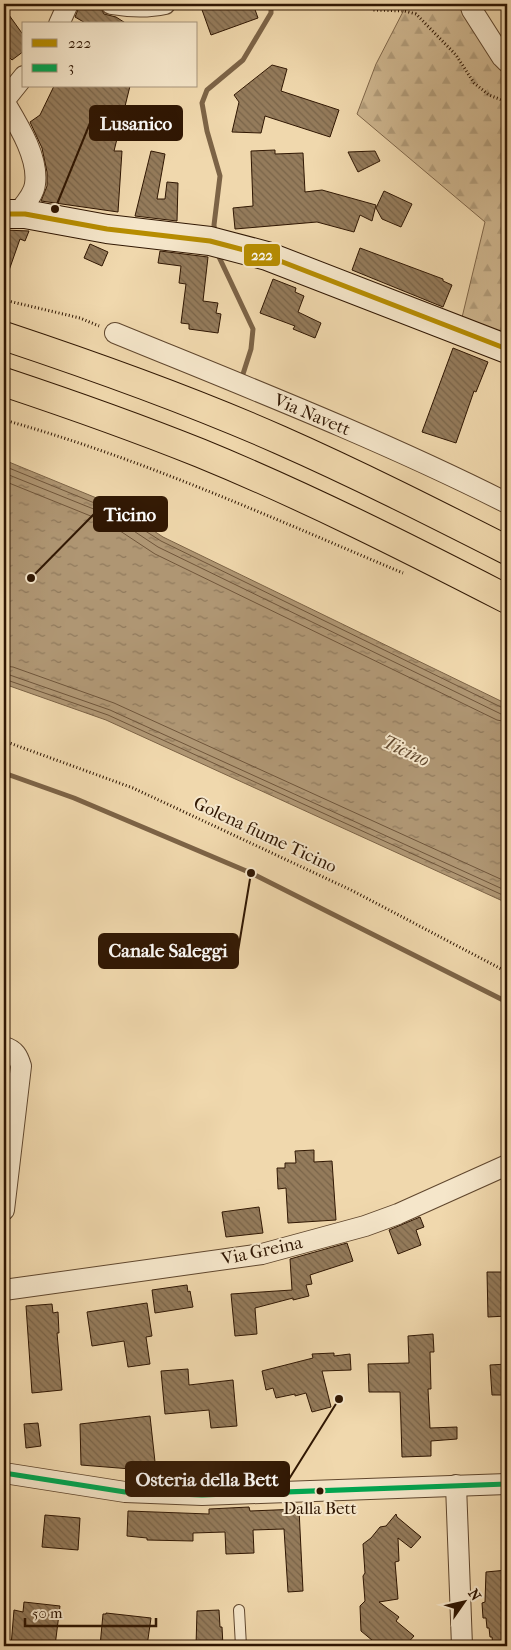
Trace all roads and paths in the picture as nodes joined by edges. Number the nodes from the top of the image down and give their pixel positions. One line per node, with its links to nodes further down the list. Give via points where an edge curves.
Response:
1 (47, 4): 6 (street)
2 (111, 4): 3 (street, via 144,7)
3 (165, 4)
4 (365, 4): 10 (path, via 374,10 416,14 456,55 474,83 489,95)
5 (470, 4): 7 (street)
6 (62, 16)
7 (507, 62)
8 (22, 78): 9 (street)
9 (4, 101): 11 (street, via 23,135 35,168 35,186 31,194)
10 (507, 102)
11 (10, 214): 15 (street, via 215,242 267,256)
12 (4, 300): 13 (path, via 80,318)
13 (115, 333): 18 (street, Via Navett, via 375,441)
14 (4, 336): 19 (highway, via 142,384 279,439)
15 (507, 349)
16 (4, 382): 21 (highway, via 125,424 257,477 386,537)
17 (4, 420): 20 (path, via 136,463)
18 (507, 503)
19 (507, 550)
20 (410, 576)
21 (507, 599)
22 (4, 741): 23 (path, Golena fiume Ticino, via 133,788 351,890)
23 (507, 972)
24 (4, 1047): 26 (street, via 16,1054 21,1066)
25 (507, 1165): 27 (street, Via Greina, via 365,1226 262,1254)
26 (4, 1210)
27 (4, 1290)
28 (4, 1473): 30 (street, via 125,1492 202,1495)
29 (507, 1484): 30 (street)
30 (456, 1486): 33 (street)
31 (239, 1610): 32 (lane)
32 (241, 1646)
33 (462, 1646)

